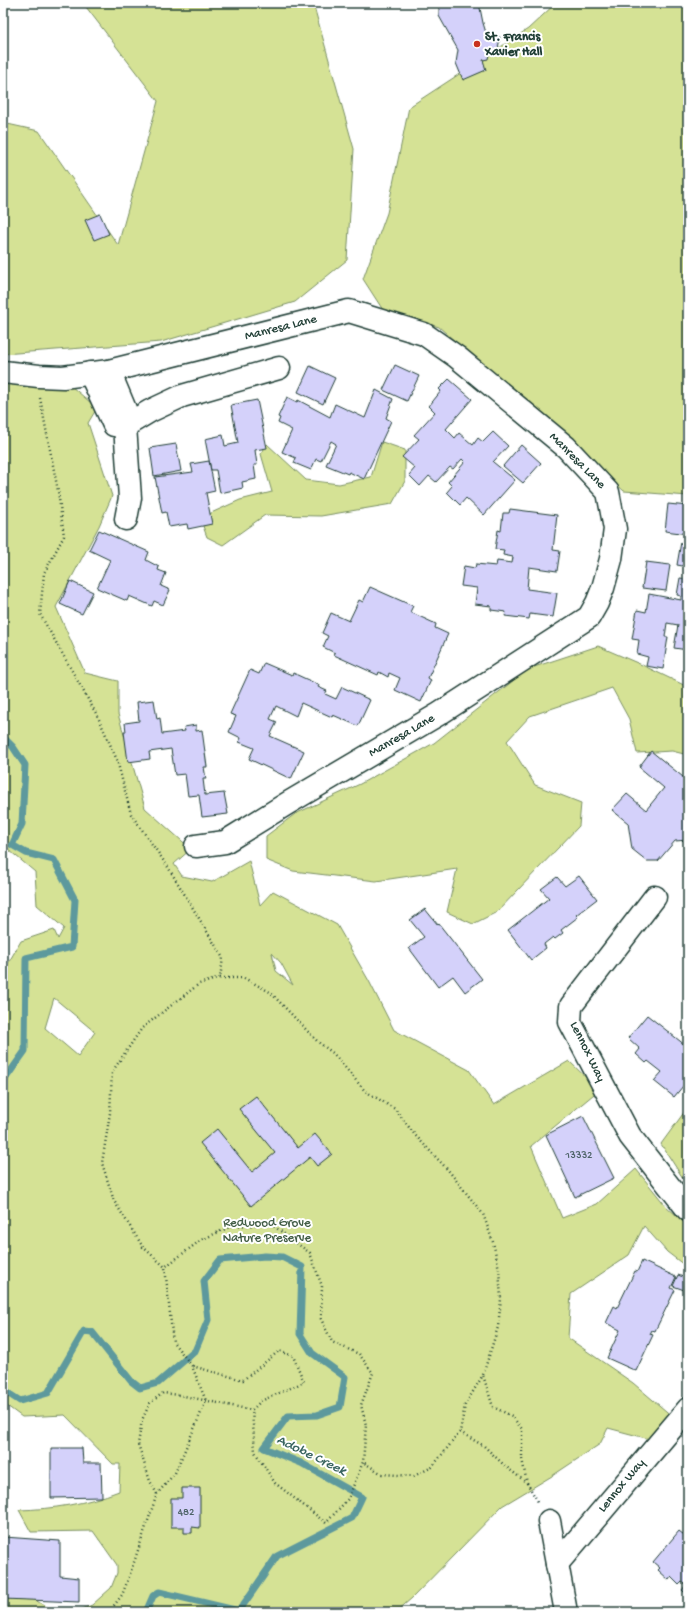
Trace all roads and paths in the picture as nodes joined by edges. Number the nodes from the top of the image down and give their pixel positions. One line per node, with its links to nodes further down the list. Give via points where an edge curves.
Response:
1 (279, 368): 5 (street, via 182,396)
2 (3, 372): 4 (street, Manresa Lane)
3 (99, 372): 4 (street, Manresa Lane, via 63,377); 5 (street, via 114,425); 7 (street, Manresa Lane, via 349,311 424,334 457,357 566,447 608,492 615,529 611,559 603,588 589,616 439,714 225,842)
4 (39, 376): 9 (path, via 40,398 64,536 44,572 40,614 98,717 118,760 131,814 168,867 223,958)
5 (125, 426): 6 (street, via 130,498)
6 (126, 519)
7 (196, 846)
8 (655, 896): 10 (street, Lennox Way, via 571,1006 570,1022 630,1136)
9 (220, 978): 11 (path, via 199,984 142,1028 112,1072 110,1113 102,1164 114,1201 143,1247); 13 (path, via 244,978 270,992 318,1042 333,1053 365,1091 395,1109 483,1214 499,1269 501,1299 498,1326)
10 (688, 1210)
11 (165, 1267): 12 (path, via 173,1342); 18 (path, via 201,1240 232,1226 271,1224 310,1253 322,1286 321,1319 332,1342 359,1354 373,1373 361,1405 366,1425)
12 (191, 1364): 14 (path); 16 (path, via 243,1380 279,1351 294,1356 304,1382 261,1401)
13 (483, 1375): 17 (path, via 466,1405); 17 (path, via 493,1407 512,1416 522,1429 522,1459 527,1483 504,1466 484,1446)
14 (206, 1401): 16 (path); 19 (path, via 175,1473); 19 (path, via 163,1393 150,1403 142,1420 138,1444)
15 (688, 1409): 21 (street, Lennox Way)
16 (252, 1410): 18 (path, via 255,1452 275,1483 326,1523 348,1499)
17 (460, 1432): 18 (path, via 432,1468 414,1476 382,1474)
18 (363, 1462)
19 (157, 1494): 22 (path, via 122,1595)
20 (549, 1521): 21 (street)
21 (557, 1564): 23 (street)
22 (109, 1612)
23 (566, 1612)

